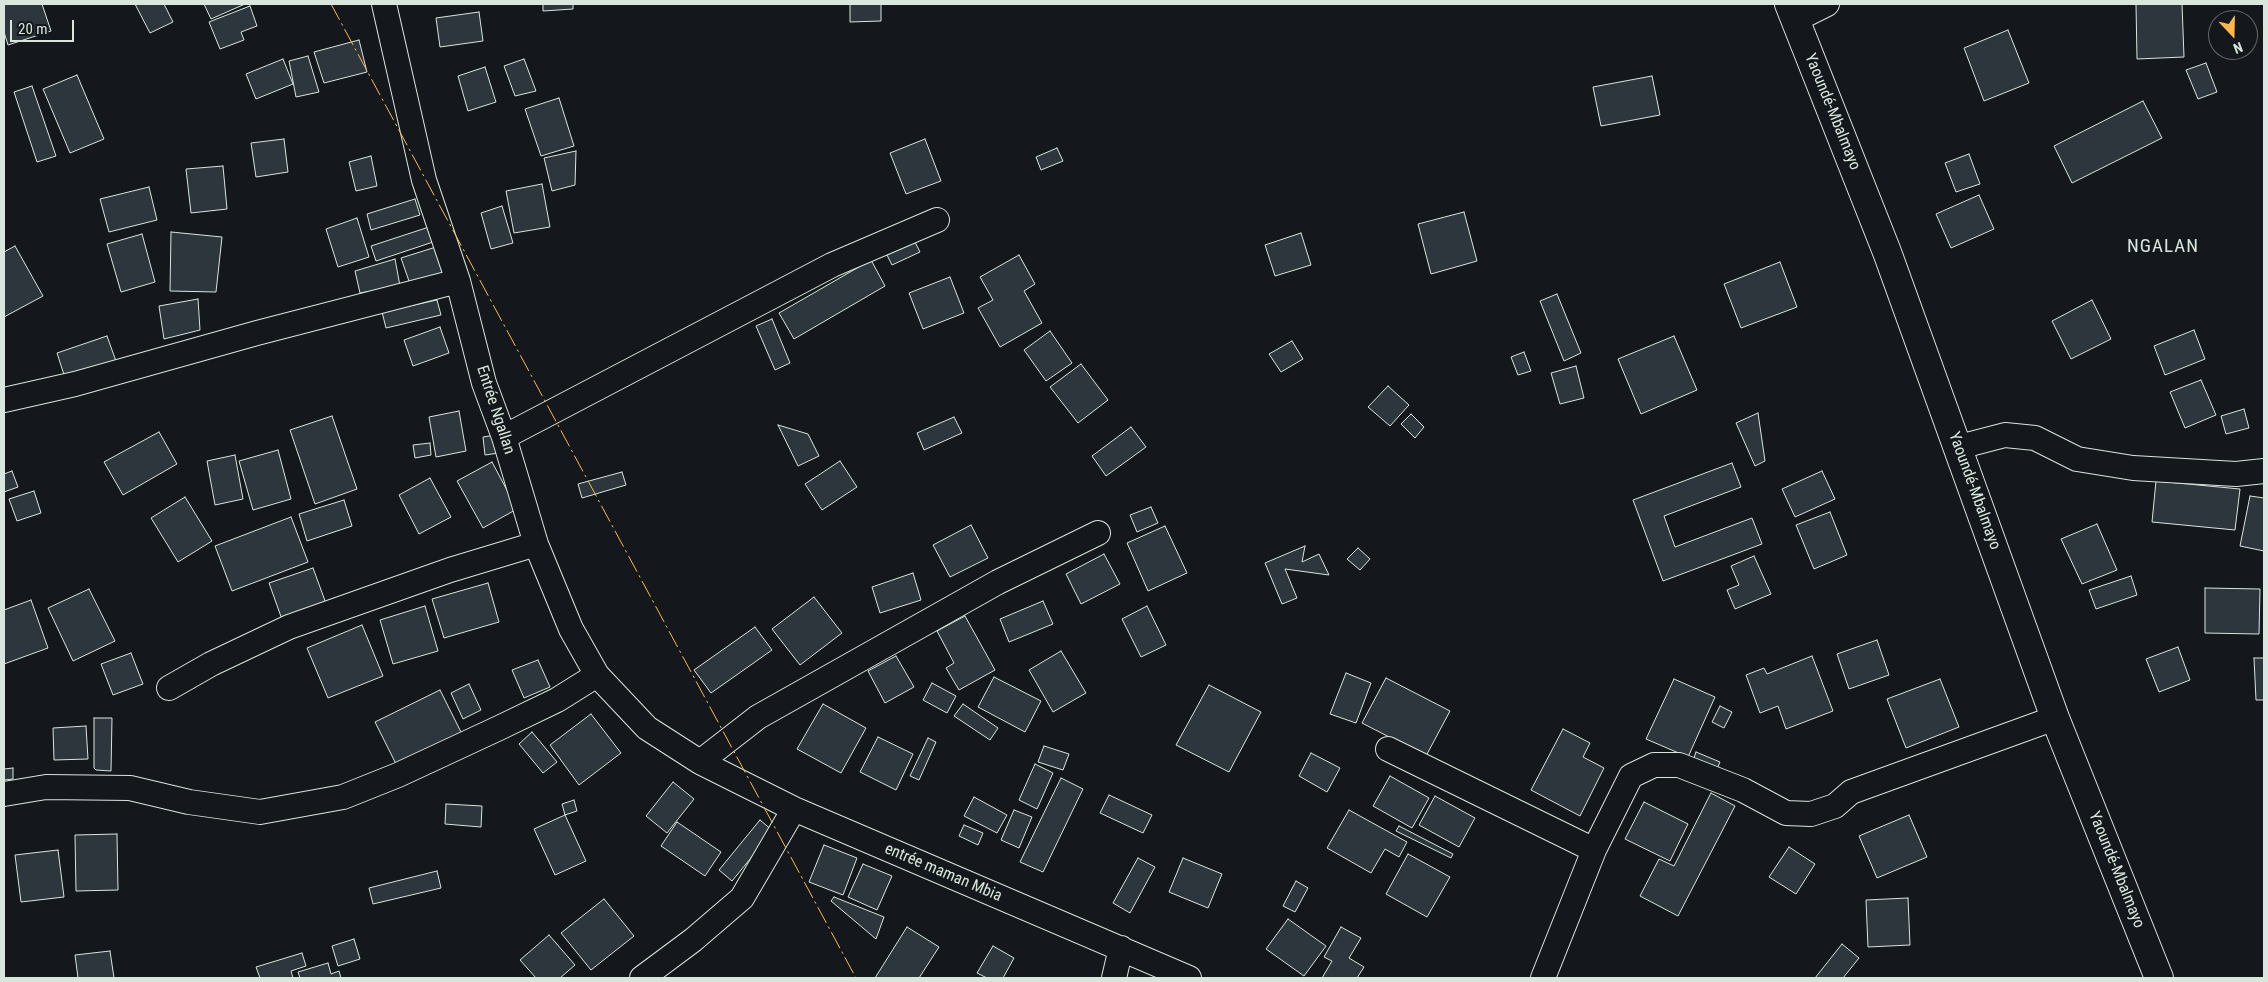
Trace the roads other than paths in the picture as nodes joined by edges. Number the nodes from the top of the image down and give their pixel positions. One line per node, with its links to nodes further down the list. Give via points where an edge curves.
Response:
1 (384, 4): 5 (street, Entrée Ngallan, via 424,180)
2 (1827, 4): 3 (street)
3 (1792, 12): 8 (highway, Yaoundé-Mbalmayo, via 1887,252)
4 (937, 220): 7 (street, via 832,265)
5 (458, 282): 6 (street); 7 (street, Entrée Ngallan, via 484,383)
6 (4, 400)
7 (504, 437): 11 (street, Entrée Ngallan)
8 (1959, 447): 9 (street, via 2005,435 2035,438 2077,459 2133,468 2236,474); 14 (highway, Yaoundé-Mbalmayo)
9 (2264, 471)
10 (1098, 533): 16 (street, via 998,582 758,717)
11 (536, 544): 12 (street, Entrée Ngallan, via 571,629); 13 (street, via 450,570 289,627)
12 (597, 675): 16 (street, Entrée Ngallan, via 647,728); 17 (street, via 558,700 398,775 343,797 260,812 190,802 130,788 46,787)
13 (169, 688)
14 (2055, 718): 19 (street, via 1850,792 1835,806 1811,814 1786,813 1743,790 1679,765 1654,765 1631,776); 25 (highway, Yaoundé-Mbalmayo)
15 (1388, 749): 19 (street)
16 (700, 762): 18 (street, entrée maman Mbia)
17 (4, 794)
18 (794, 809): 20 (street, entrée maman Mbia); 21 (street, via 742,898)
19 (1594, 850): 24 (street)
20 (1122, 948): 22 (street); 23 (street, entrée maman Mbia)
21 (642, 978)
22 (1114, 978)
23 (1189, 978)
24 (1543, 978)
25 (2159, 978)

